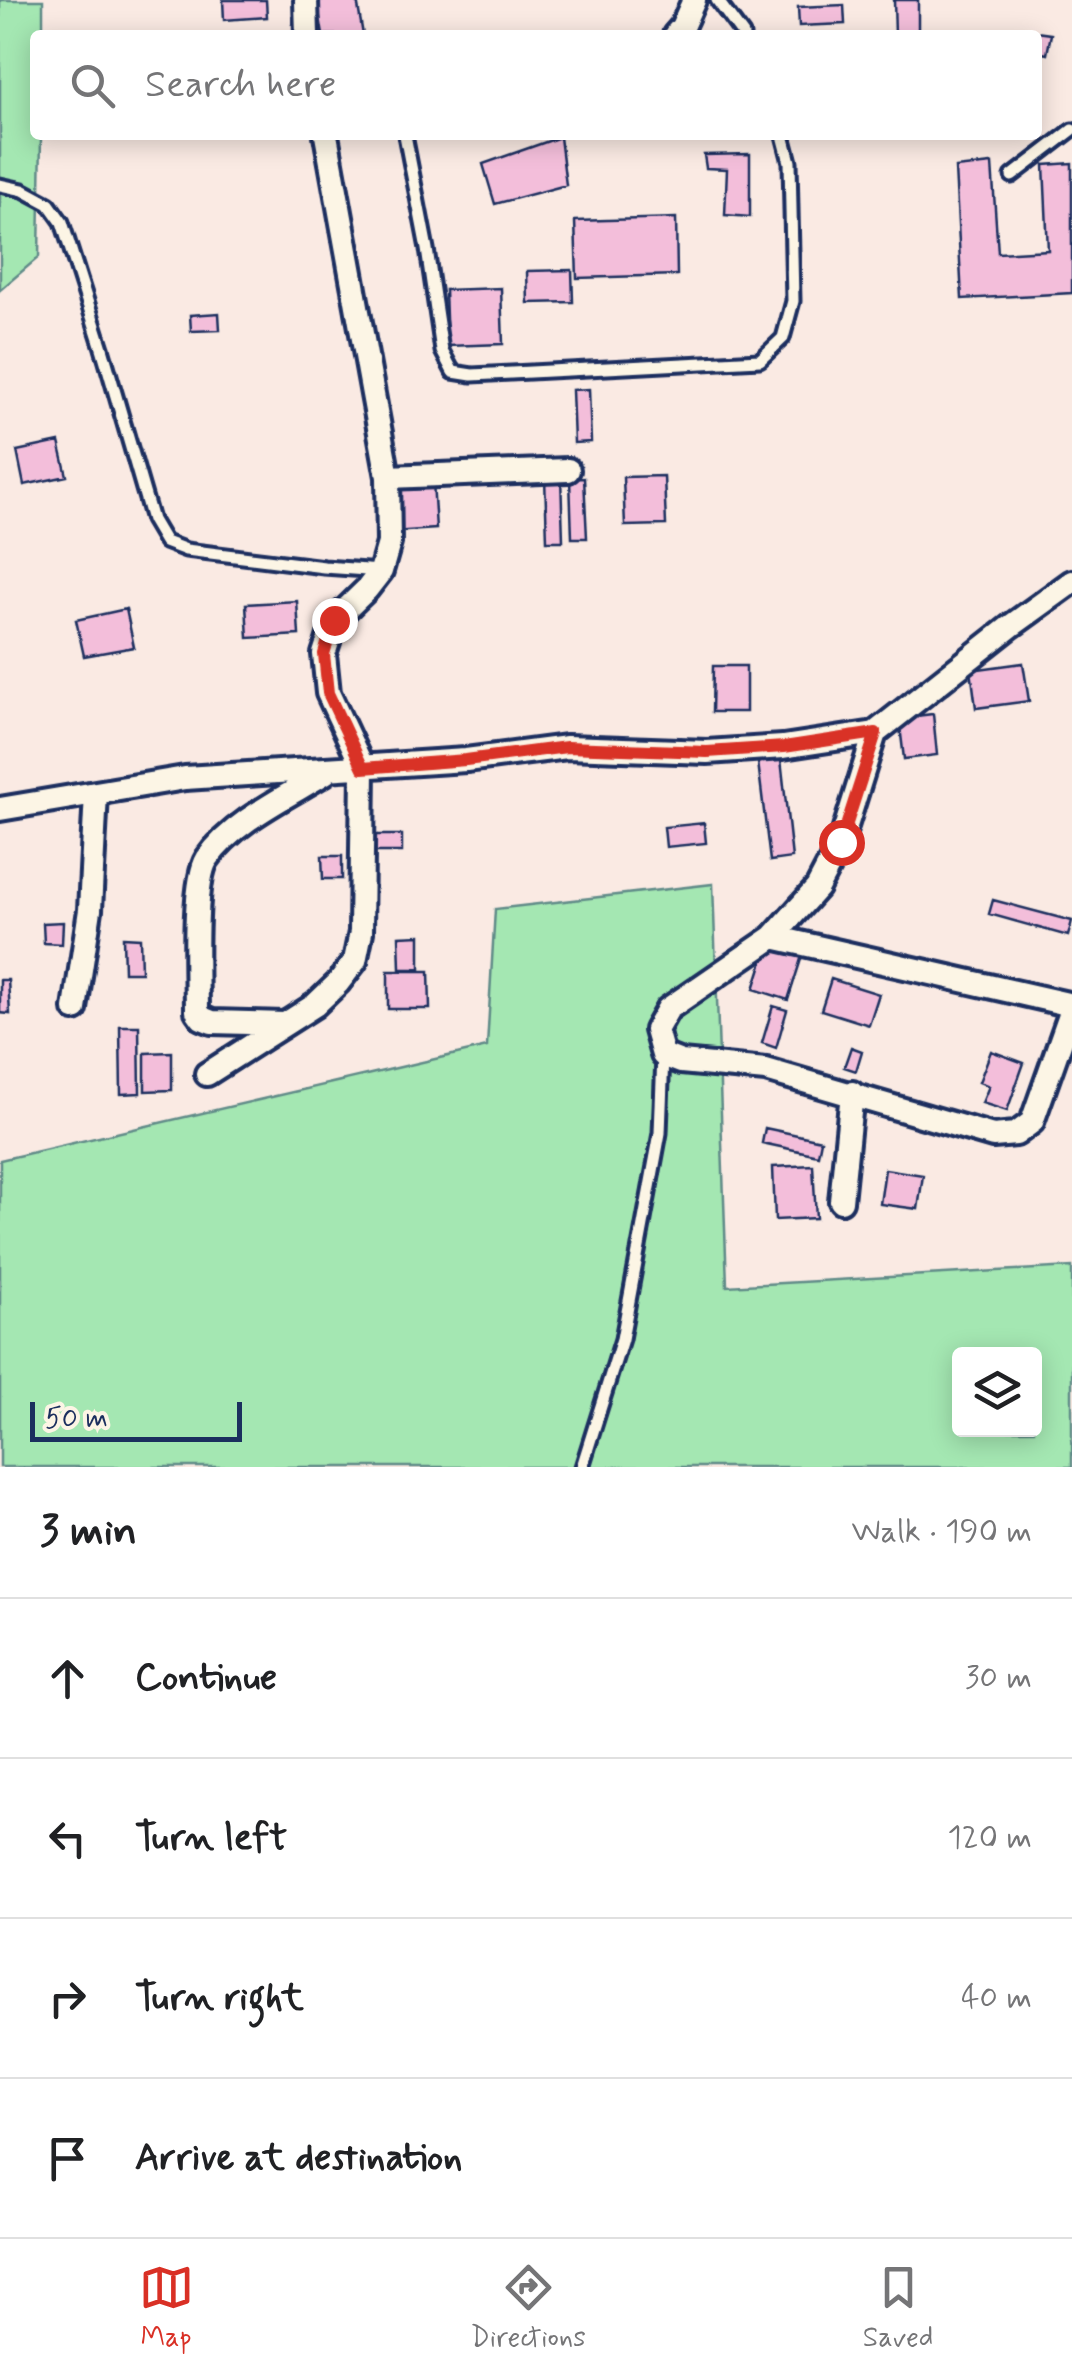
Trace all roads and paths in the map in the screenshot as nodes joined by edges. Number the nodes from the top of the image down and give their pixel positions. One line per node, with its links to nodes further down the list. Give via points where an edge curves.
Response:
1 (306, 0): 4 (street)
2 (694, 0): 5 (street)
3 (717, 0): 6 (lane)
4 (307, 30)
5 (679, 30)
6 (740, 30)
7 (1072, 130): 11 (lane)
8 (327, 140): 14 (street)
9 (406, 140): 10 (lane, via 442,351 453,372 472,375 760,360 783,338 794,301)
10 (784, 140)
11 (1012, 176)
12 (0, 185): 15 (lane, via 49,204 62,222 164,542 186,550)
13 (568, 470): 14 (street)
14 (388, 477): 15 (street, via 389,543)
15 (380, 571): 18 (street, via 334,620 324,654 328,693)
16 (1072, 582): 17 (street)
17 (876, 733): 18 (street, via 784,747 567,747); 22 (street, via 841,842 817,888)
18 (363, 768): 19 (street); 25 (street, via 354,960 315,1005)
19 (331, 770): 20 (street, via 185,778); 25 (street, via 228,836 205,862 197,902 197,1012 212,1022)
20 (96, 793): 21 (street); 24 (street, via 90,910)
21 (0, 809)
22 (773, 937): 23 (street); 26 (street, via 668,1009 656,1030)
23 (1072, 1007): 28 (street, via 1032,1122 1016,1134 992,1136)
24 (75, 1009)
25 (284, 1024): 27 (street)
26 (663, 1055): 28 (street, via 766,1070); 30 (lane, via 660,1133 622,1339)
27 (207, 1074)
28 (852, 1094): 29 (street)
29 (841, 1200)
30 (582, 1467)

